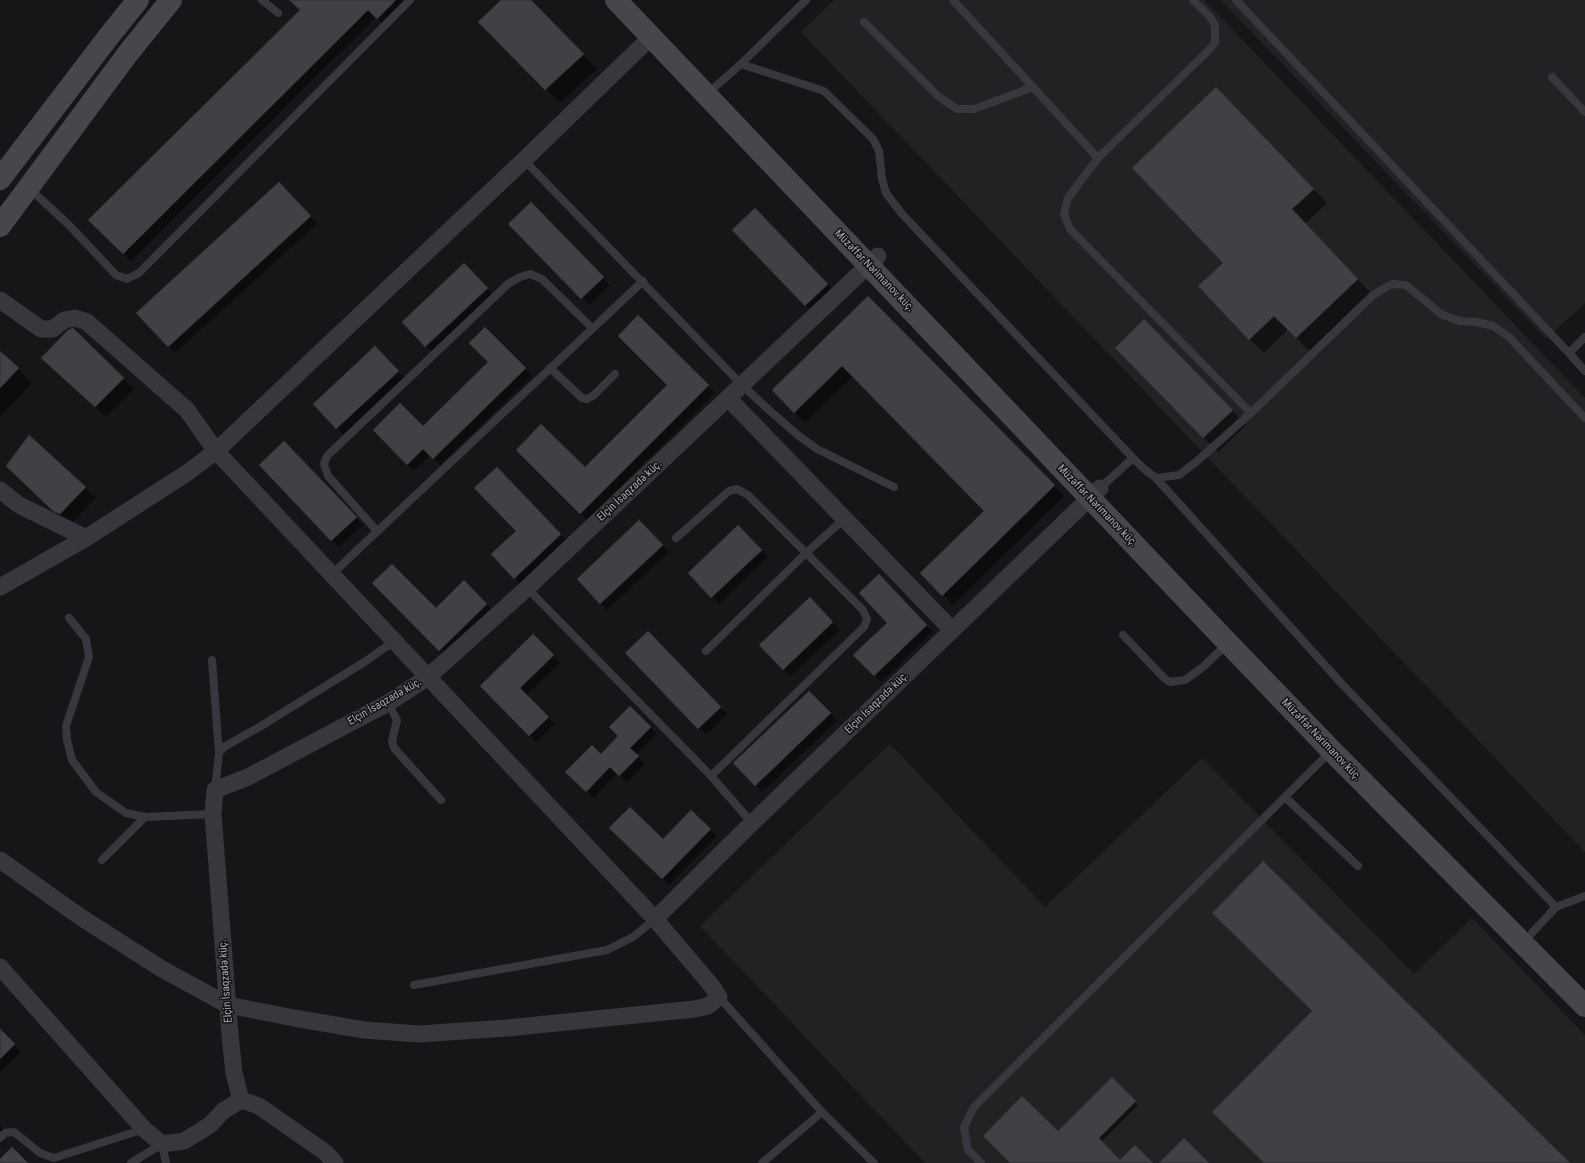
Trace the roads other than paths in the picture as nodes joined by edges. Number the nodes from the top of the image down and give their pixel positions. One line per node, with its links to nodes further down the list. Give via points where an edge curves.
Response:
1 (138, 0): 13 (main road)
2 (171, 0): 15 (main road)
3 (262, 0): 11 (lane)
4 (410, 0): 24 (lane, via 139,273 127,278 116,275 69,225)
5 (616, 0): 14 (main road, Müzəffər Nərimanov küç.)
6 (635, 0): 18 (main road)
7 (806, 0): 16 (lane)
8 (954, 0): 19 (lane)
9 (1194, 0): 21 (lane, via 1215,26 1215,42)
10 (1236, 0): 31 (lane)
11 (278, 13)
12 (864, 22): 19 (lane, via 939,97 957,109 974,109)
13 (108, 36): 15 (main road); 23 (main road)
14 (651, 37): 22 (street); 26 (main road, Müzəffər Nərimanov küç.)
15 (129, 52): 24 (main road)
16 (741, 64): 18 (lane); 40 (lane, via 824,91 873,139 879,151 886,193 902,214)
17 (1552, 78): 20 (lane)
18 (716, 86): 26 (main road)
19 (1033, 87): 21 (lane)
20 (1585, 112)
21 (1098, 158): 37 (lane, via 1068,198 1064,214 1070,228)
22 (524, 160): 27 (lane); 39 (street)
23 (0, 179)
24 (28, 187): 25 (main road)
25 (0, 226)
26 (874, 261): 35 (street, Elçin İsaqzadə küç.); 44 (main road)
27 (643, 281): 29 (lane); 35 (lane)
28 (0, 300): 39 (street, via 41,329 53,329 64,320 75,318 87,322 187,410)
29 (592, 328): 32 (lane); 46 (lane, via 542,279 530,274 508,284 327,456 324,464 328,476)
30 (1585, 337): 31 (lane)
31 (1569, 354): 33 (lane)
32 (550, 368): 34 (lane, via 586,399 594,395); 46 (lane)
33 (1585, 371)
34 (615, 374)
35 (742, 385): 36 (street, Elçin İsaqzadə küç.); 42 (lane, via 787,426 818,449)
36 (728, 398): 45 (street); 52 (street, Elçin İsaqzadə küç.)
37 (1251, 413): 38 (lane, via 1373,294 1392,284 1406,285 1441,314 1459,321 1493,326 1508,336); 41 (lane, via 1179,475)
38 (1585, 418)
39 (216, 451): 47 (street, via 187,473); 50 (street)
40 (1133, 458): 41 (lane); 44 (lane)
41 (1156, 478): 75 (lane, via 1341,683)
42 (894, 487)
43 (0, 490): 47 (street, via 19,505)
44 (1094, 493): 54 (street, Elçin İsaqzadə küç.); 57 (main road, Müzəffər Nərimanov küç.); 77 (main road)
45 (844, 519): 49 (lane); 54 (street)
46 (377, 531): 50 (lane)
47 (86, 538): 51 (street)
48 (676, 538): 49 (lane, via 730,491 737,490 748,495)
49 (806, 553): 58 (lane); 64 (lane, via 864,610 864,627)
50 (332, 574): 56 (street)
51 (0, 587)
52 (527, 588): 60 (street, Elçin İsaqzadə küç.); 64 (lane)
53 (69, 618): 69 (lane, via 86,638 88,656 66,726 72,760 96,792 126,813)
54 (952, 630): 70 (street, Elçin İsaqzadə küç.)
55 (1123, 635): 57 (lane, via 1170,682 1185,680 1204,667)
56 (394, 641): 60 (street); 63 (lane, via 360,665 229,743)
57 (1228, 643): 62 (main road, Müzəffər Nərimanov küç.)
58 (706, 651)
59 (212, 660): 63 (lane)
60 (428, 677): 61 (street, Elçin İsaqzadə küç.); 76 (street)
61 (388, 703): 65 (street, Elçin İsaqzadə küç., via 248,777); 67 (lane, via 397,720 392,734 394,748)
62 (1332, 751): 66 (lane); 83 (main road, Müzəffər Nərimanov küç.)
63 (219, 753): 65 (lane)
64 (711, 776): 70 (lane)
65 (215, 790): 68 (street, Elçin İsaqzadə küç.)
66 (1285, 797): 73 (lane); 94 (lane, via 974,1107 964,1127 968,1150)
67 (441, 800)
68 (213, 814): 69 (lane); 82 (street, Elçin İsaqzadə küç.)
69 (145, 817): 72 (lane)
70 (752, 823): 76 (street, Elçin İsaqzadə küç.)
71 (0, 860): 82 (street, via 82,918 162,969)
72 (102, 860)
73 (1358, 866)
74 (1585, 896): 75 (lane)
75 (1556, 907): 77 (lane)
76 (655, 919): 79 (lane, via 633,937 608,950); 81 (street)
77 (1532, 933): 80 (main road)
78 (0, 967): 86 (street)
79 (414, 985)
80 (1585, 986)
81 (719, 997): 82 (street, via 708,1006 695,1009 419,1034 364,1030); 85 (lane)
82 (228, 1005): 84 (street, Elçin İsaqzadə küç., via 234,1073)
83 (1585, 1006)
84 (241, 1100): 88 (street, via 223,1111 210,1125 184,1141); 91 (street, via 258,1106 326,1153)
85 (822, 1112): 92 (lane); 93 (lane)
86 (144, 1130): 87 (lane, via 54,1158 40,1153 14,1132 5,1133); 88 (street)
87 (0, 1138)
88 (162, 1144): 89 (lane); 90 (lane)
89 (131, 1163)
90 (166, 1163)
91 (335, 1163)
92 (762, 1163)
93 (874, 1163)
94 (981, 1163)

